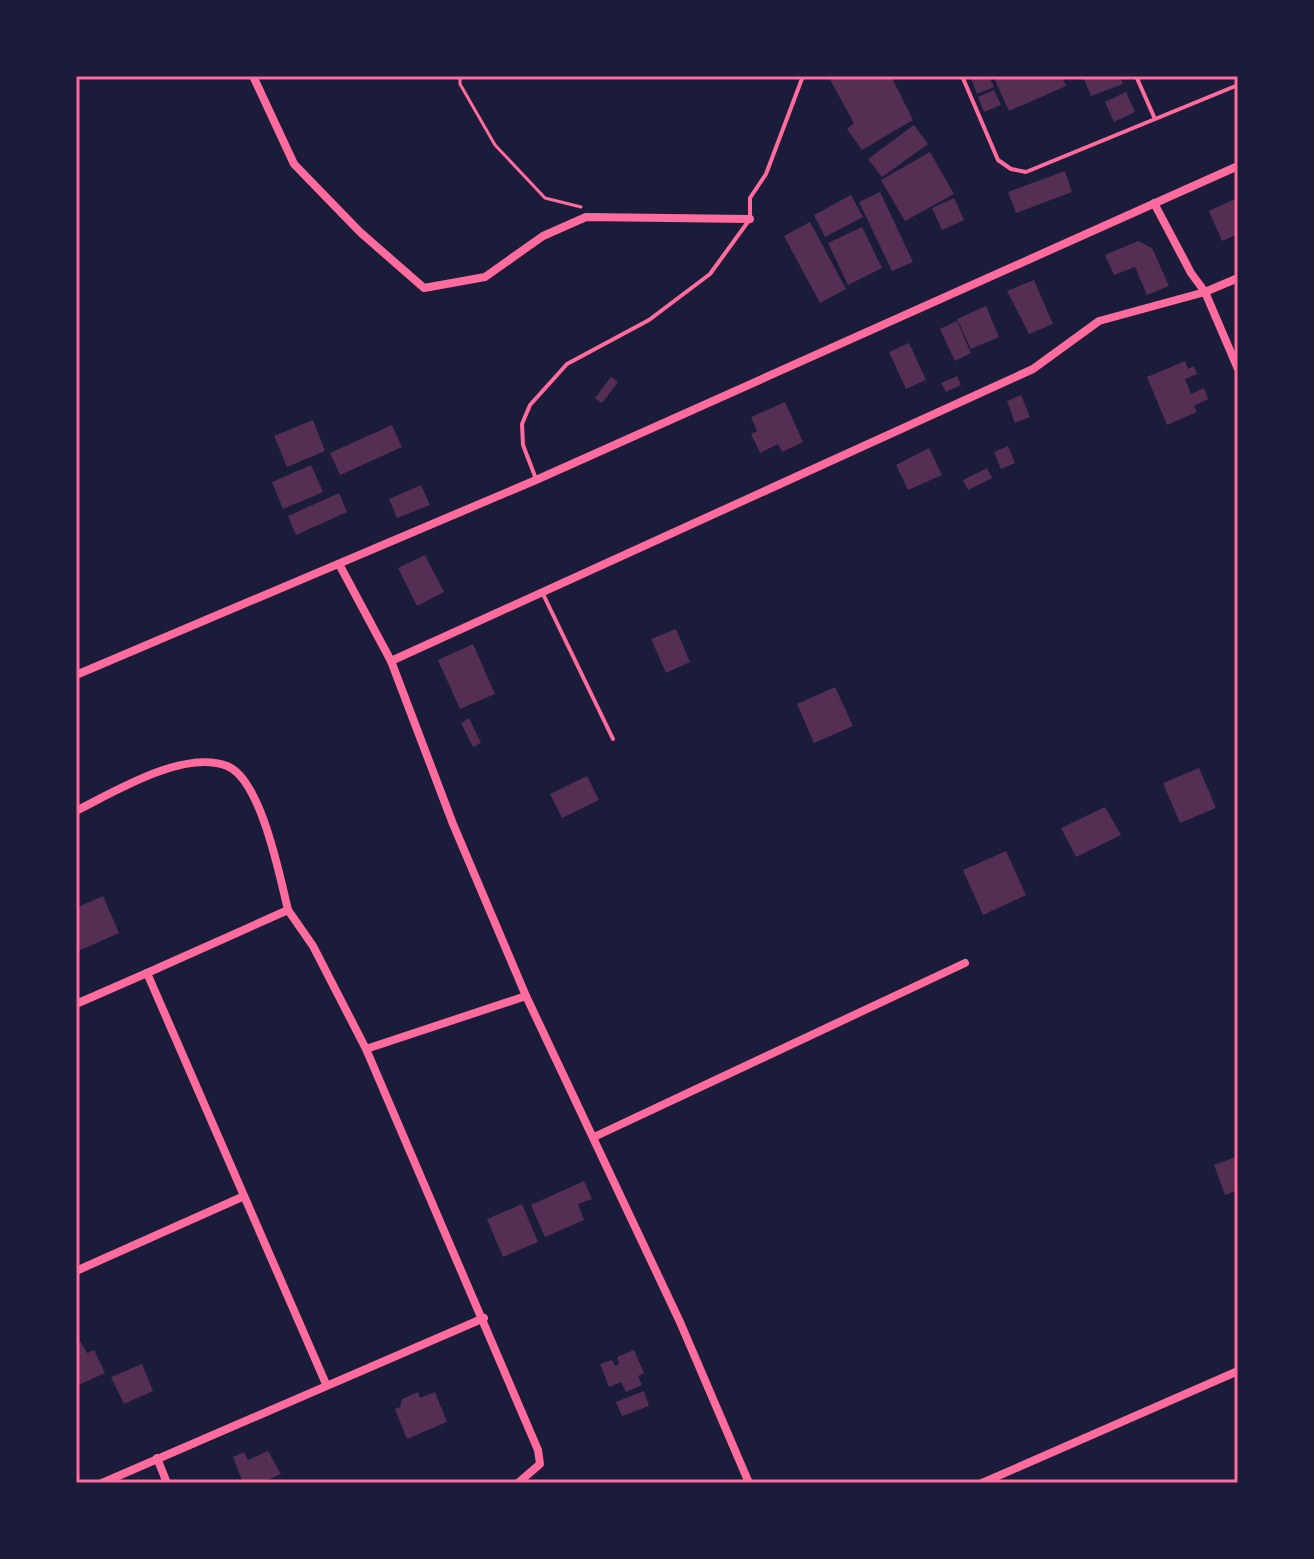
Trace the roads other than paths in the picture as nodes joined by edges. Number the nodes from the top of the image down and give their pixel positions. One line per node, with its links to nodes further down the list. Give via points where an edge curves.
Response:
1 (253, 76): 9 (street, via 294,164 424,288 485,277 543,236 586,217)
2 (803, 76): 9 (lane, via 766,174 750,198)
3 (962, 76): 6 (lane, via 998,160 1011,169 1026,172)
4 (1136, 76): 6 (lane)
5 (1238, 85): 6 (lane)
6 (1155, 119)
7 (1238, 166): 8 (street)
8 (1154, 203): 11 (street); 13 (street)
9 (750, 219): 13 (lane, via 710,274 649,320 567,364 530,405 522,424 523,445)
10 (1238, 278): 11 (street)
11 (1205, 292): 12 (street); 15 (street, via 1099,321 1033,369)
12 (1238, 369)
13 (536, 480): 14 (street)
14 (339, 564): 16 (street); 17 (street)
15 (542, 592): 16 (street); 18 (lane)
16 (391, 661): 23 (street)
17 (76, 675)
18 (613, 739)
19 (76, 811): 20 (street, via 148,776 198,761 229,766 250,788)
20 (288, 910): 22 (street); 25 (street, via 313,946)
21 (965, 963): 26 (street)
22 (147, 973): 24 (street); 27 (street)
23 (526, 996): 25 (street); 26 (street)
24 (76, 1004)
25 (366, 1049): 29 (street)
26 (594, 1137): 36 (street)
27 (242, 1197): 28 (street); 31 (street)
28 (76, 1271)
29 (484, 1318): 31 (street); 35 (street, via 538,1450 540,1464)
30 (1238, 1371): 37 (street)
31 (326, 1384): 32 (street)
32 (157, 1458): 33 (street); 34 (street)
33 (102, 1483)
34 (167, 1483)
35 (518, 1483)
36 (749, 1483)
37 (982, 1483)

